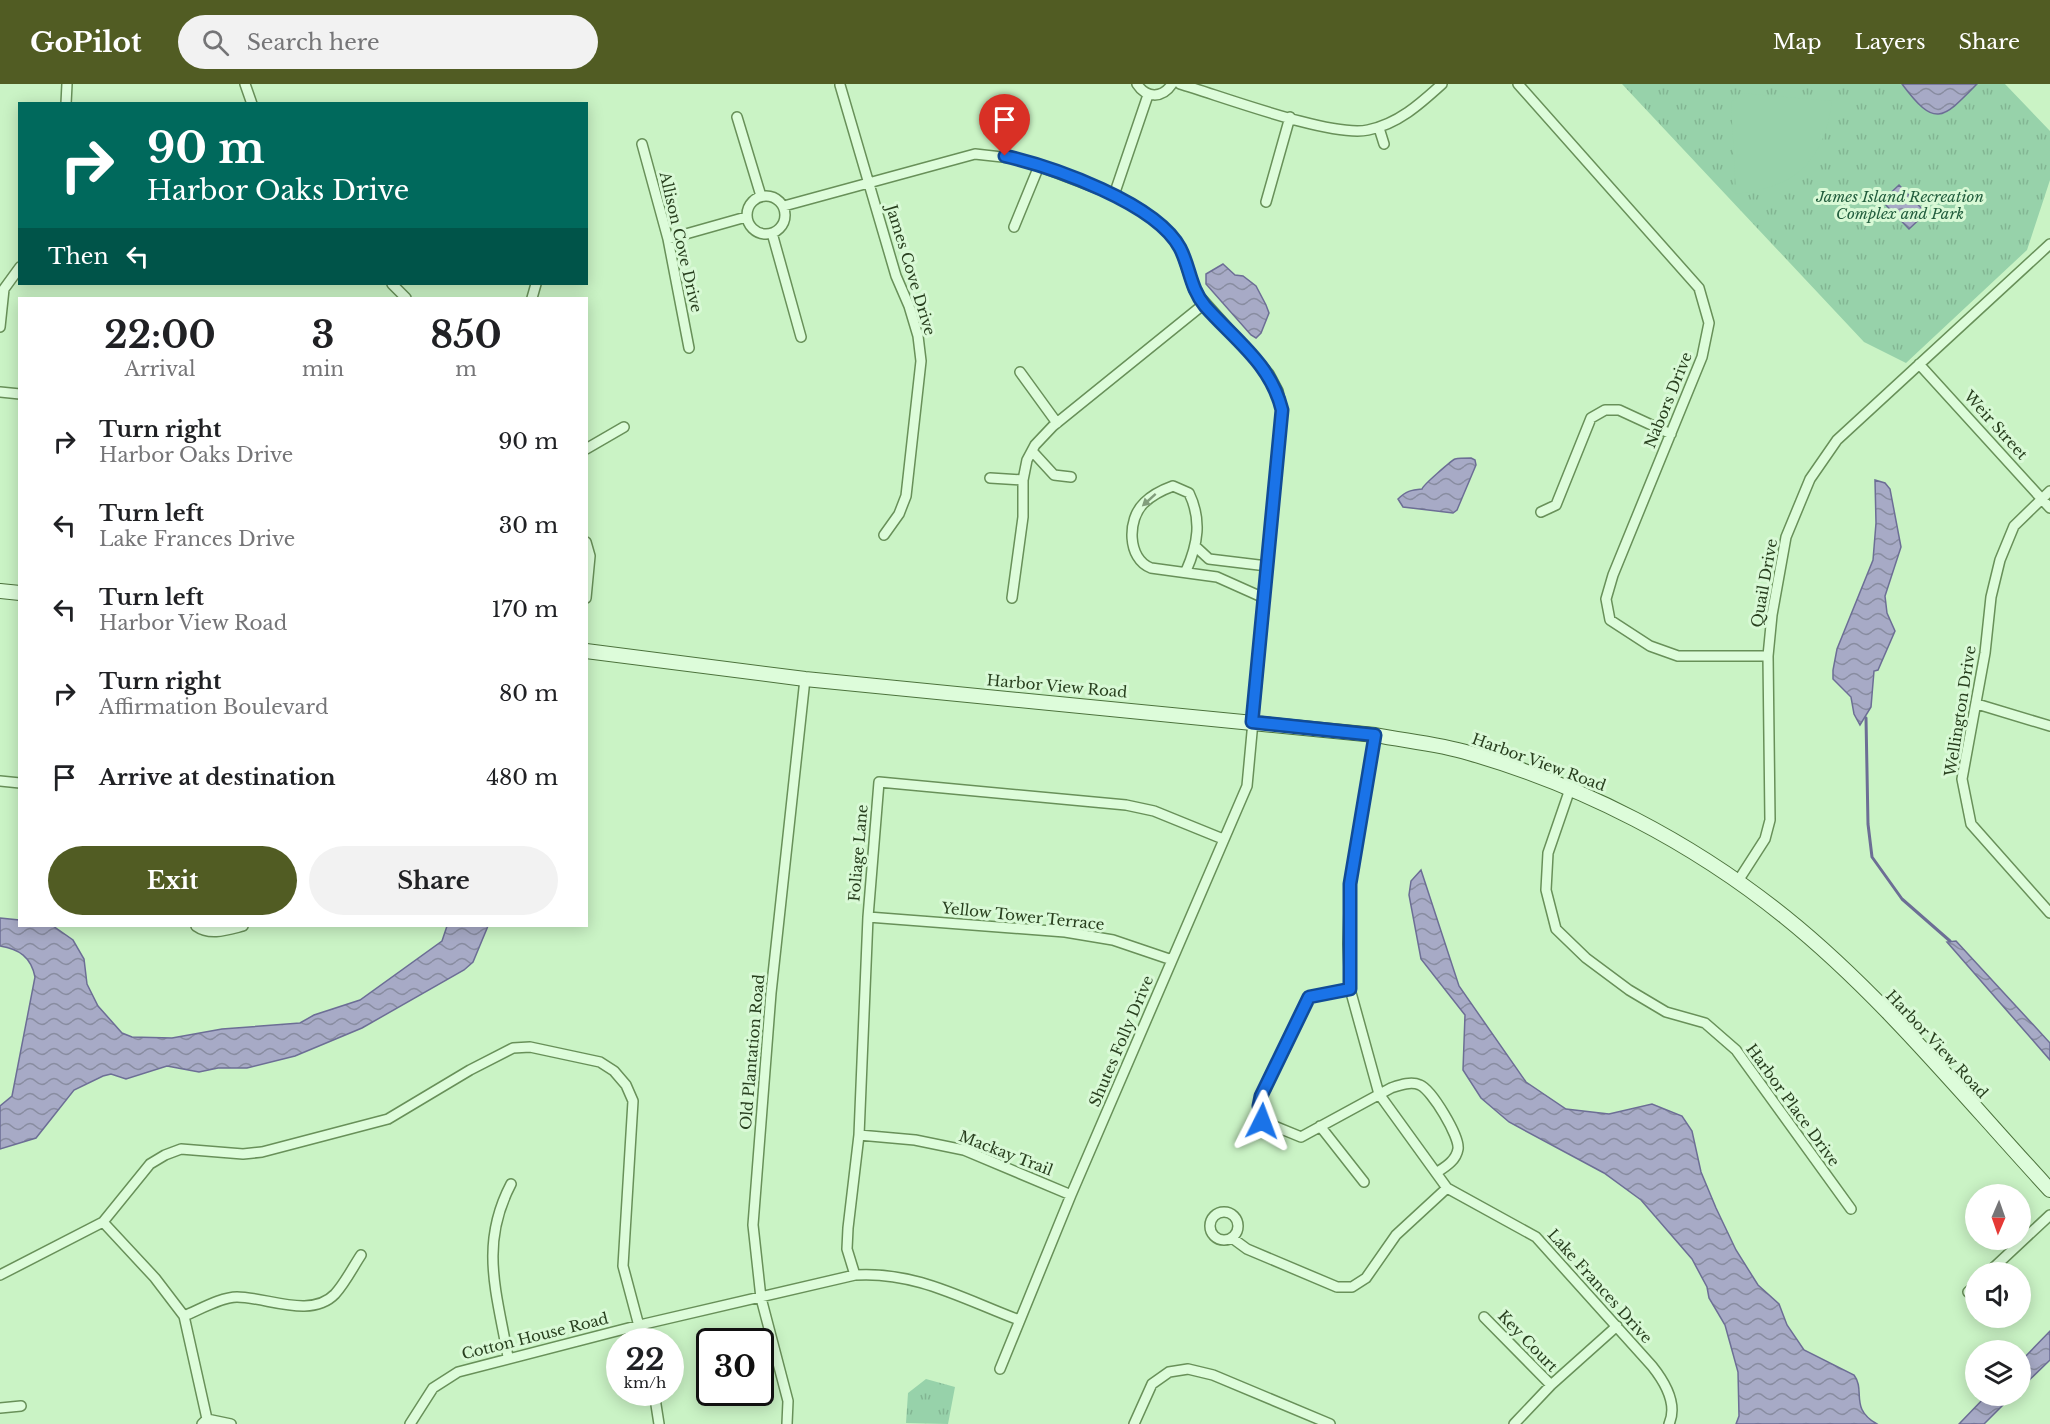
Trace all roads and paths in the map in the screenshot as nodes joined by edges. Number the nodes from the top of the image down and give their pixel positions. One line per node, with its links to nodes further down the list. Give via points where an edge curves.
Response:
1 (67, 84): 10 (street)
2 (245, 84): 11 (street)
3 (1137, 84): 9 (street)
4 (1172, 84): 9 (street, via 1163,93)
5 (1180, 84): 13 (street)
6 (1442, 84): 14 (street, via 1402,117)
7 (1518, 84): 41 (street, Nabors Drive, via 1699,288 1709,323 1702,357)
8 (840, 85): 18 (street, James Cove Drive)
9 (1148, 95): 19 (street)
10 (66, 102)
11 (251, 102)
12 (737, 117): 20 (street)
13 (1290, 117): 14 (street, via 1348,132); 21 (street)
14 (1379, 128): 16 (street)
15 (642, 144): 26 (street, Allison Cove Drive)
16 (1384, 144)
17 (1039, 166): 18 (street, Shutes Folly Drive, via 1005,156 975,154); 19 (street, Shutes Folly Drive); 24 (street)
18 (868, 182): 22 (street, Shutes Folly Drive); 51 (street, James Cove Drive, via 918,336 921,361 906,496)
19 (1114, 195): 31 (street, Shutes Folly Drive, via 1168,232 1180,248 1194,290)
20 (761, 196): 22 (street, via 770,195); 23 (street, via 752,200)
21 (1266, 202)
22 (784, 206): 25 (street, via 783,225)
23 (746, 217): 25 (street, via 757,232); 26 (street)
24 (1014, 227)
25 (772, 233): 33 (street)
26 (668, 239): 34 (street, Allison Cove Drive)
27 (2050, 244): 35 (street, Quail Drive)
28 (18, 270): 32 (street, via 4,289)
29 (393, 285): 30 (street)
30 (405, 297)
31 (1204, 304): 39 (street); 54 (street, Shutes Folly Drive, via 1269,374 1278,391 1282,410)
32 (0, 327)
33 (801, 337)
34 (689, 348)
35 (1919, 363): 48 (street, Weir Street); 62 (street, Quail Drive, via 1837,440 1810,479 1786,537)
36 (1020, 372): 39 (street)
37 (0, 392): 38 (street)
38 (18, 394)
39 (1057, 423): 43 (street)
40 (624, 427): 42 (street)
41 (1671, 434): 50 (street, via 1619,410 1605,410 1591,418 1556,505); 62 (street, Nabors Drive, via 1613,575 1606,599 1610,620 1650,646 1678,656)
42 (588, 448)
43 (1032, 451): 44 (street, via 1054,475); 46 (street)
44 (1071, 477)
45 (990, 478): 46 (street)
46 (1023, 480): 59 (street, via 1023,517)
47 (2050, 491): 48 (street, Wellington Drive)
48 (2042, 498): 49 (street, Weir Street); 64 (street, Wellington Drive, via 2014,526 2000,560 1991,597)
49 (2050, 508)
50 (1541, 512)
51 (884, 535)
52 (1195, 546): 54 (street, via 1209,559); 55 (street); 55 (street, one-way to 55, via 1198,520 1189,493 1173,486 1142,504 1133,529 1135,556 1151,568)
53 (588, 549): 56 (street)
54 (1267, 566): 60 (street, Shutes Folly Drive)
55 (1186, 571): 60 (street, via 1217,577)
56 (588, 577)
57 (0, 591): 58 (main road)
58 (18, 593)
59 (1012, 598)
60 (1264, 598): 65 (street, Shutes Folly Drive)
61 (588, 651): 63 (main road, Harbor View Road)
62 (1768, 656): 72 (street, Quail Drive, via 1770,820 1765,839)
63 (805, 679): 65 (main road, Harbor View Road); 96 (street, Old Plantation Road, via 771,993 753,1225)
64 (1977, 704): 66 (street); 73 (street, Wellington Drive, via 1962,779 1971,824)
65 (1252, 722): 67 (main road, Harbor View Road); 71 (street, Shutes Folly Drive, via 1248,786)
66 (2050, 726)
67 (1375, 735): 70 (main road, Harbor View Road, via 1468,752); 78 (street, Lake Frances Drive, via 1350,884)
68 (0, 781): 69 (street)
69 (18, 783)
70 (1570, 789): 72 (main road, Harbor View Road, via 1625,813); 88 (street, Harbor Place Drive, via 1548,853 1546,890 1556,929 1586,958 1629,990 1666,1012 1705,1023 1736,1050)
71 (1223, 839): 74 (street, Foliage Lane, via 1154,811 1126,805 879,782); 77 (street, Shutes Folly Drive)
72 (1738, 881): 86 (main road, Harbor View Road, via 1785,917 1852,978)
73 (2050, 914)
74 (868, 917): 77 (street, Yellow Tower Terrace, via 1065,932 1113,940); 81 (street, Foliage Lane)
75 (197, 927): 76 (street, via 204,932)
76 (239, 927)
77 (1172, 960): 87 (street, Shutes Folly Drive)
78 (1350, 989): 79 (street, Lake Frances Drive); 80 (street, via 1309,997 1261,1096 1262,1121 1301,1137)
79 (1379, 1094): 80 (street); 82 (street, Lake Frances Drive); 82 (street, via 1404,1084 1420,1085 1432,1096 1455,1133 1459,1148 1454,1160)
80 (1320, 1126): 83 (street)
81 (859, 1135): 87 (street, Mackay Trail, via 964,1150); 95 (street, Foliage Lane, via 847,1249)
82 (1436, 1173): 85 (street, Lake Frances Drive)
83 (1364, 1182)
84 (511, 1184): 103 (street, via 498,1208 492,1266)
85 (1447, 1188): 91 (street, via 1396,1235 1366,1278 1352,1287 1337,1287 1247,1250); 101 (street, Lake Frances Drive, via 1536,1237)
86 (2050, 1190)
87 (1071, 1196): 99 (street, Shutes Folly Drive)
88 (1851, 1209)
89 (2050, 1215): 93 (street)
90 (103, 1222): 94 (street); 97 (street); 100 (street, via 150,1164 165,1155 181,1149 262,1152 388,1119 513,1048 530,1047 600,1062 626,1085 633,1101 623,1266)
91 (1232, 1238)
92 (361, 1255): 97 (street, via 335,1294 323,1303 301,1307 234,1297)
93 (2000, 1262)
94 (0, 1275)
95 (855, 1275): 96 (street, Cotton House Road); 99 (street, Cotton House Road, via 882,1273 920,1281)
96 (761, 1298): 100 (street, Cotton House Road); 113 (street, Old Plantation Road, via 788,1401)
97 (184, 1316): 109 (street)
98 (1484, 1317): 105 (street, Key Court)
99 (1018, 1320): 104 (street, Shutes Folly Drive)
100 (640, 1325): 102 (street); 103 (street, Cotton House Road)
101 (1617, 1326): 105 (street); 117 (street, Lake Frances Drive, via 1665,1383 1670,1399)
102 (641, 1328)
103 (508, 1357): 111 (street, Cotton House Road, via 444,1378)
104 (1000, 1369)
105 (1551, 1385): 116 (street)
106 (21, 1406): 108 (street)
107 (657, 1406): 112 (street)
108 (0, 1407)
109 (205, 1421): 110 (street)
110 (231, 1424)
111 (410, 1424)
112 (660, 1424)
113 (788, 1424)
114 (1134, 1424): 115 (street, via 1152,1384 1169,1372 1188,1369)
115 (1330, 1424)
116 (1514, 1424)
117 (1669, 1424)

